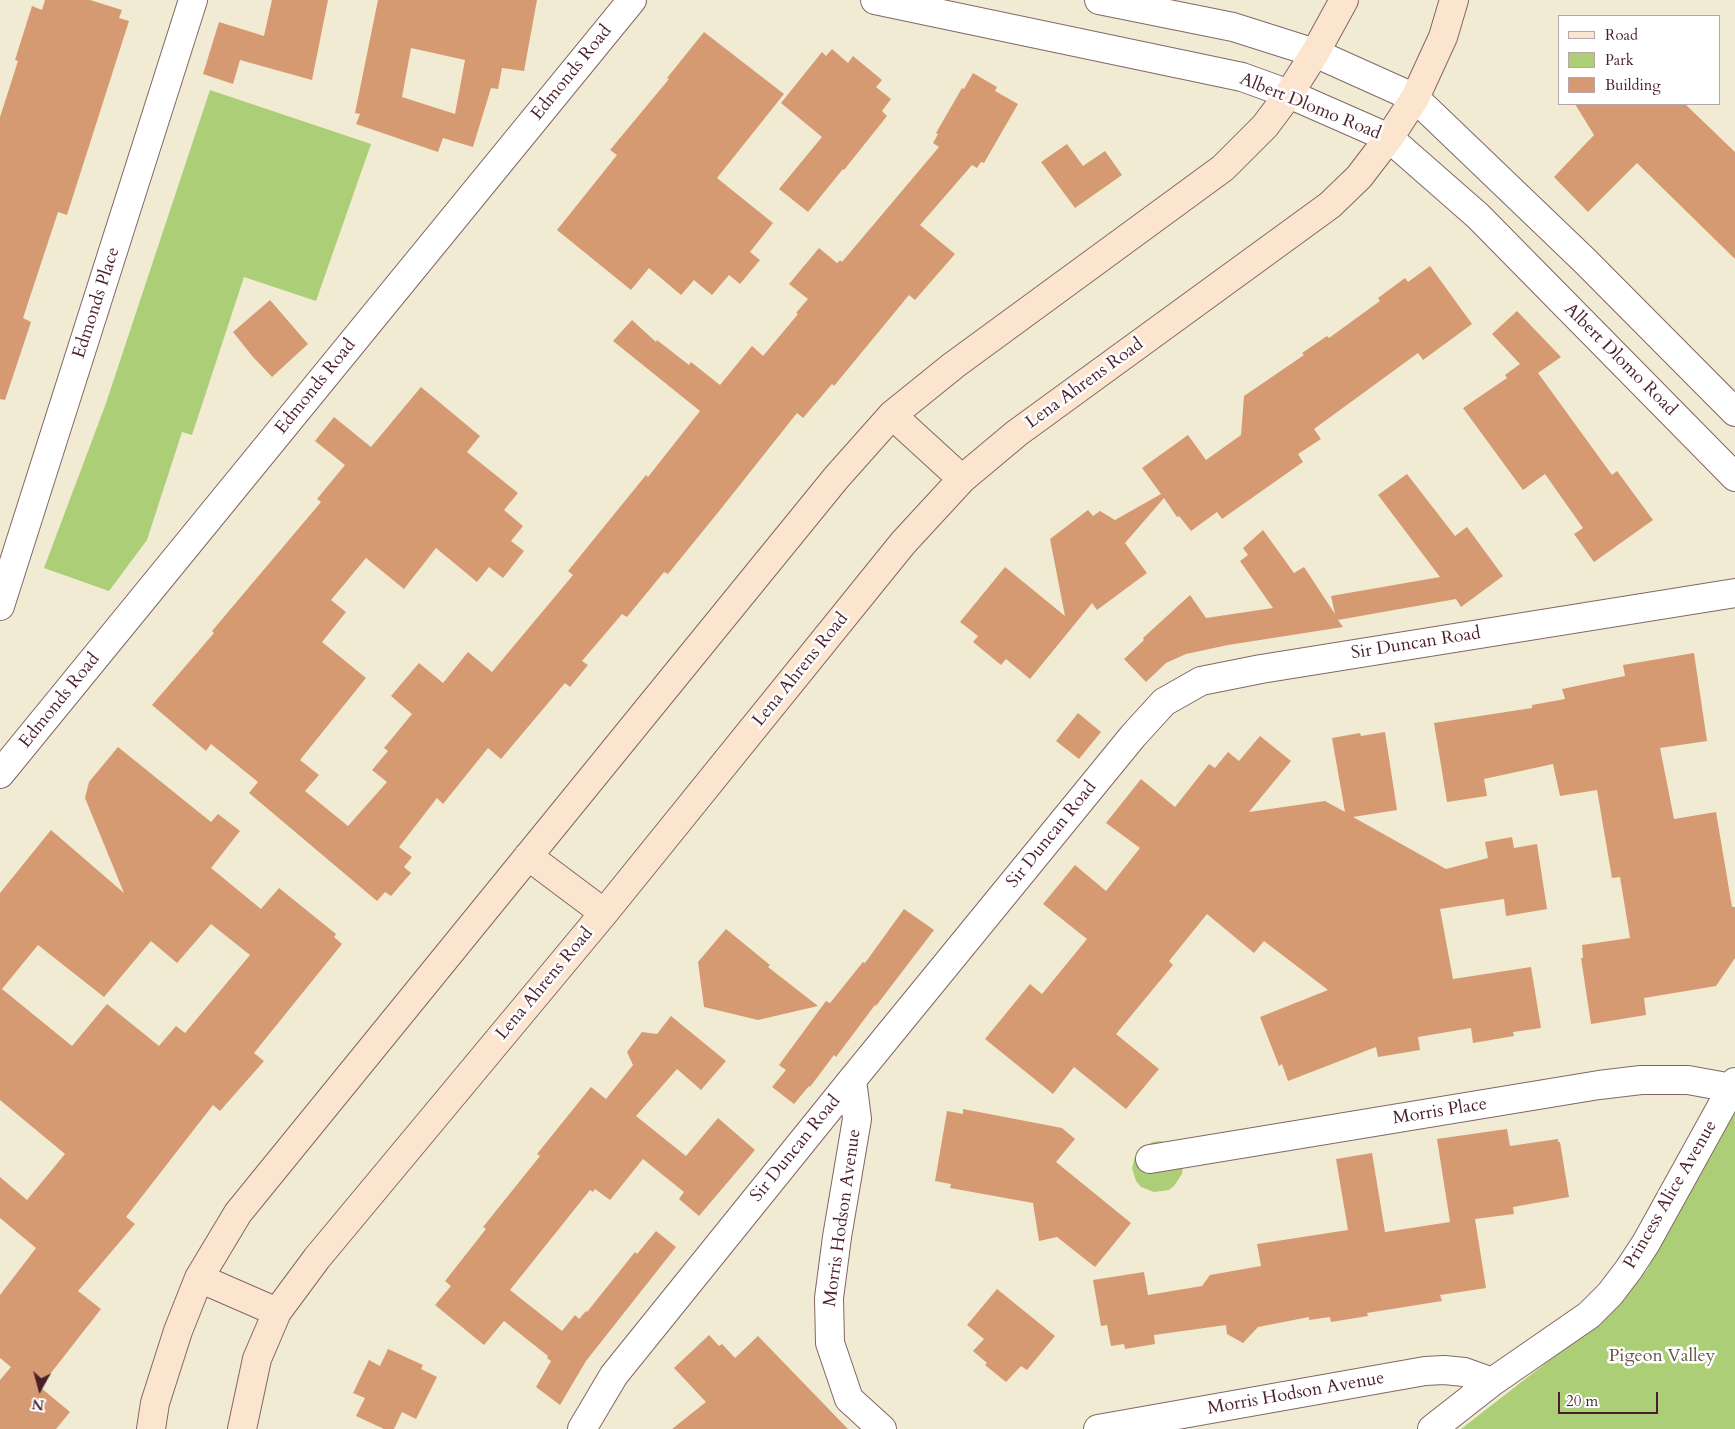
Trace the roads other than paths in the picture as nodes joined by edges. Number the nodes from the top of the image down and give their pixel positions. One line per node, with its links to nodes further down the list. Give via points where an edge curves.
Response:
1 (193, 0): 17 (street, Edmonds Place)
2 (632, 0): 18 (street, Edmonds Road)
3 (875, 0): 7 (street, Albert Dlomo Road)
4 (1099, 0): 8 (street, via 1233,28)
5 (1344, 0): 8 (main road)
6 (1454, 0): 10 (main road, Lena Ahrens Road, via 1443,37)
7 (954, 8): 9 (street, Albert Dlomo Road, via 1242,77)
8 (1315, 53): 9 (main road); 10 (street)
9 (1289, 94): 11 (street, Albert Dlomo Road); 13 (main road, via 1265,126 1223,168 954,365)
10 (1415, 98): 11 (main road, Lena Ahrens Road); 12 (street, via 1577,253)
11 (1389, 138): 14 (street, Albert Dlomo Road, via 1478,216); 15 (main road, Lena Ahrens Road, via 1358,177 1330,205 1017,433)
12 (1735, 412)
13 (892, 415): 15 (main road); 19 (main road, via 836,478)
14 (1735, 477)
15 (962, 479): 20 (main road, Lena Ahrens Road, via 903,543)
16 (1735, 593): 21 (street, Sir Duncan Road, via 1202,681 1164,702 1133,736)
17 (0, 606)
18 (0, 774)
19 (528, 856): 20 (main road); 24 (main road, via 238,1213)
20 (604, 913): 25 (main road, Lena Ahrens Road, via 317,1258)
21 (852, 1080): 29 (street, Sir Duncan Road, via 614,1376); 30 (street, Morris Hodson Avenue, via 857,1119 829,1298 830,1343 849,1399)
22 (1733, 1085): 23 (street, Morris Place, via 1688,1080 1641,1080 1599,1085); 26 (street, Princess Alice Avenue, via 1646,1244 1610,1294 1589,1314)
23 (1150, 1159)
24 (198, 1278): 25 (main road); 27 (main road, via 175,1340)
25 (278, 1312): 28 (main road, Lena Ahrens Road, via 257,1359)
26 (1492, 1382): 31 (street, Morris Hodson Avenue, via 1464,1372 1425,1371); 32 (street, Princess Alice Avenue)
27 (150, 1429)
28 (242, 1429)
29 (582, 1429)
30 (882, 1429)
31 (1098, 1429)
32 (1432, 1429)

